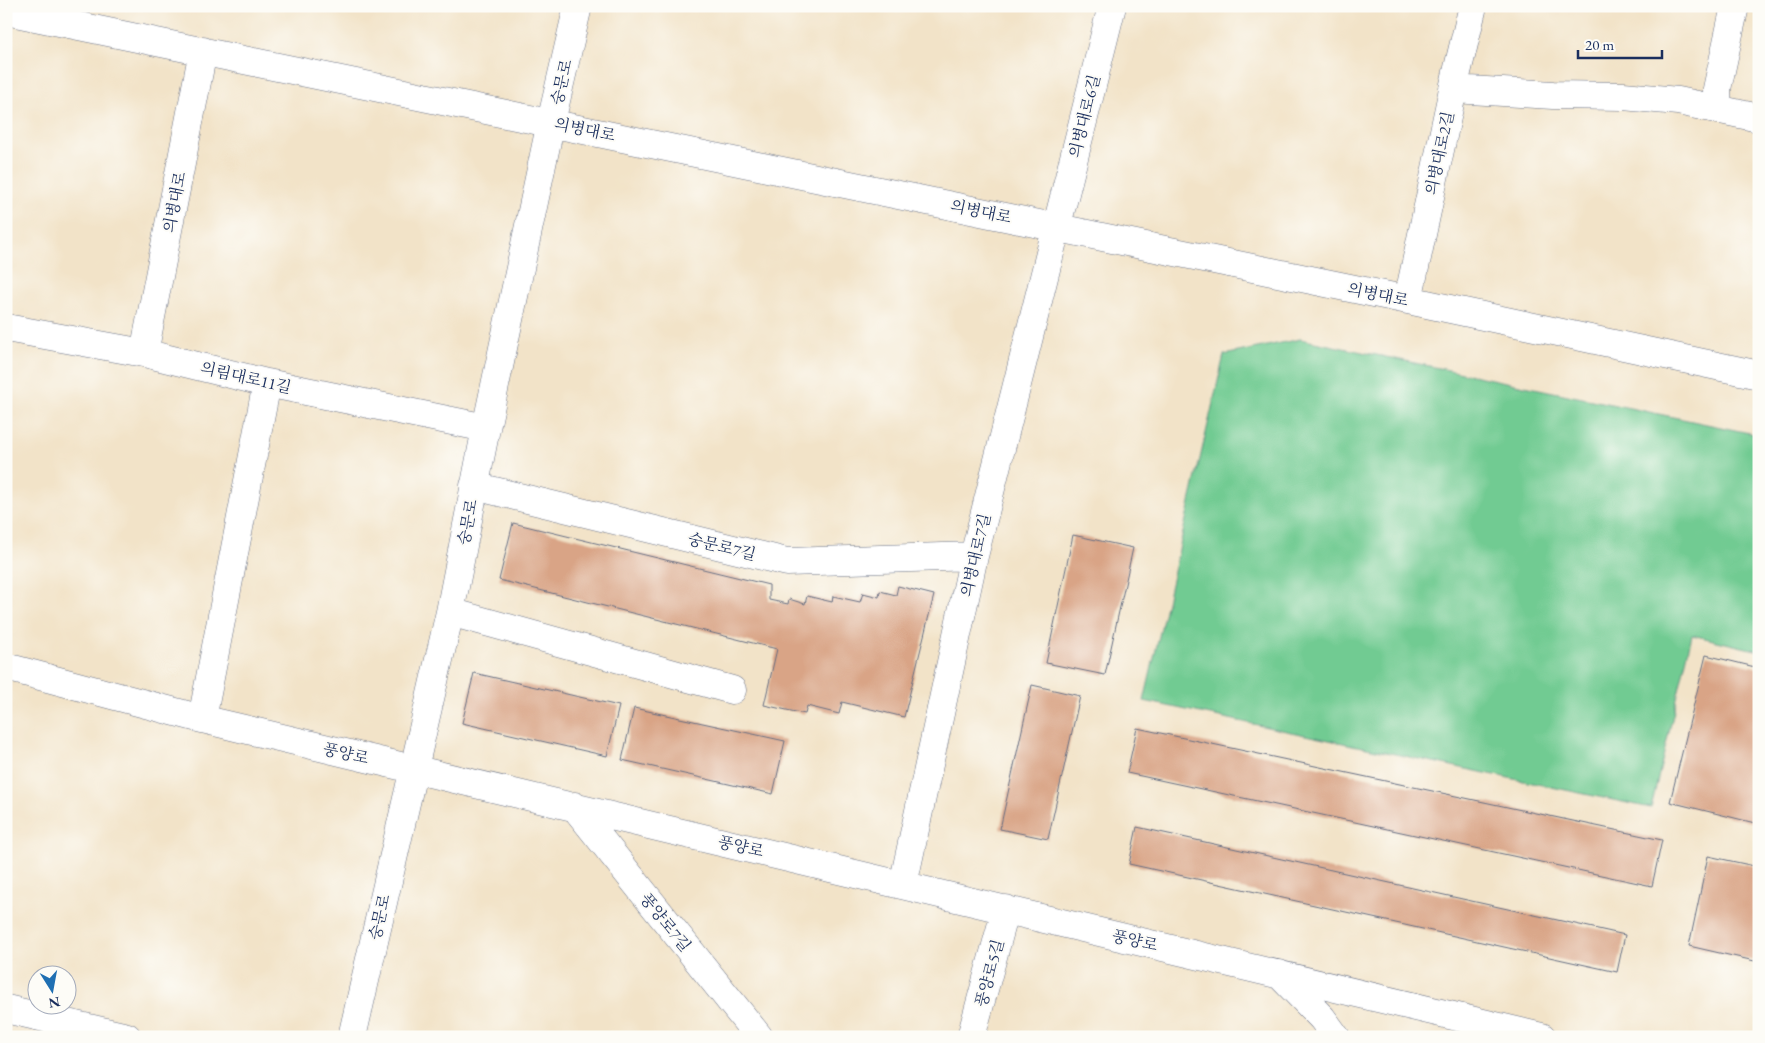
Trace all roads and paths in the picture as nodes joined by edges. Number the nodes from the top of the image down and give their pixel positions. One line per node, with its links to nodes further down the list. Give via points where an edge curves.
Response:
1 (578, 6): 10 (street, 숭문로)
2 (1112, 6): 11 (street, 의병대로6길)
3 (1473, 6): 7 (street, 의병대로2길)
4 (1735, 6): 8 (street, via 1717,89)
5 (6, 11): 6 (street, 의병대로)
6 (203, 52): 10 (street, 의병대로); 14 (street, 의병대로)
7 (1453, 89): 8 (street, via 1624,96 1678,101); 12 (street, 의병대로2길)
8 (1718, 110): 9 (street)
9 (1759, 118)
10 (551, 122): 11 (street, 의병대로); 17 (street, 숭문로)
11 (1056, 227): 12 (street, 의병대로); 19 (street, 의병대로7길)
12 (1408, 300): 15 (street, 의병대로)
13 (8, 334): 14 (street, 의림대로11길)
14 (144, 353): 16 (street, 의림대로11길)
15 (1759, 375)
16 (267, 383): 17 (street, 의림대로11길); 23 (street)
17 (486, 428): 18 (street, 숭문로)
18 (474, 486): 19 (street, 숭문로7길, via 787,562); 20 (street, 숭문로)
19 (974, 556): 26 (street, 의병대로7길)
20 (450, 612): 22 (street); 24 (street, 숭문로)
21 (6, 667): 23 (street, 풍양로)
22 (732, 690)
23 (202, 719): 24 (street, 풍양로)
24 (412, 769): 25 (street, 풍양로); 32 (street, 숭문로)
25 (574, 806): 26 (street, 풍양로); 33 (street, 풍양로7길)
26 (903, 885): 27 (street, 풍양로)
27 (1006, 909): 28 (street, 풍양로); 34 (street, 풍양로5길)
28 (1279, 974): 30 (street, 풍양로); 35 (street)
29 (6, 1009): 31 (street)
30 (1537, 1036)
31 (128, 1037)
32 (352, 1037)
33 (759, 1037)
34 (971, 1037)
35 (1336, 1037)

